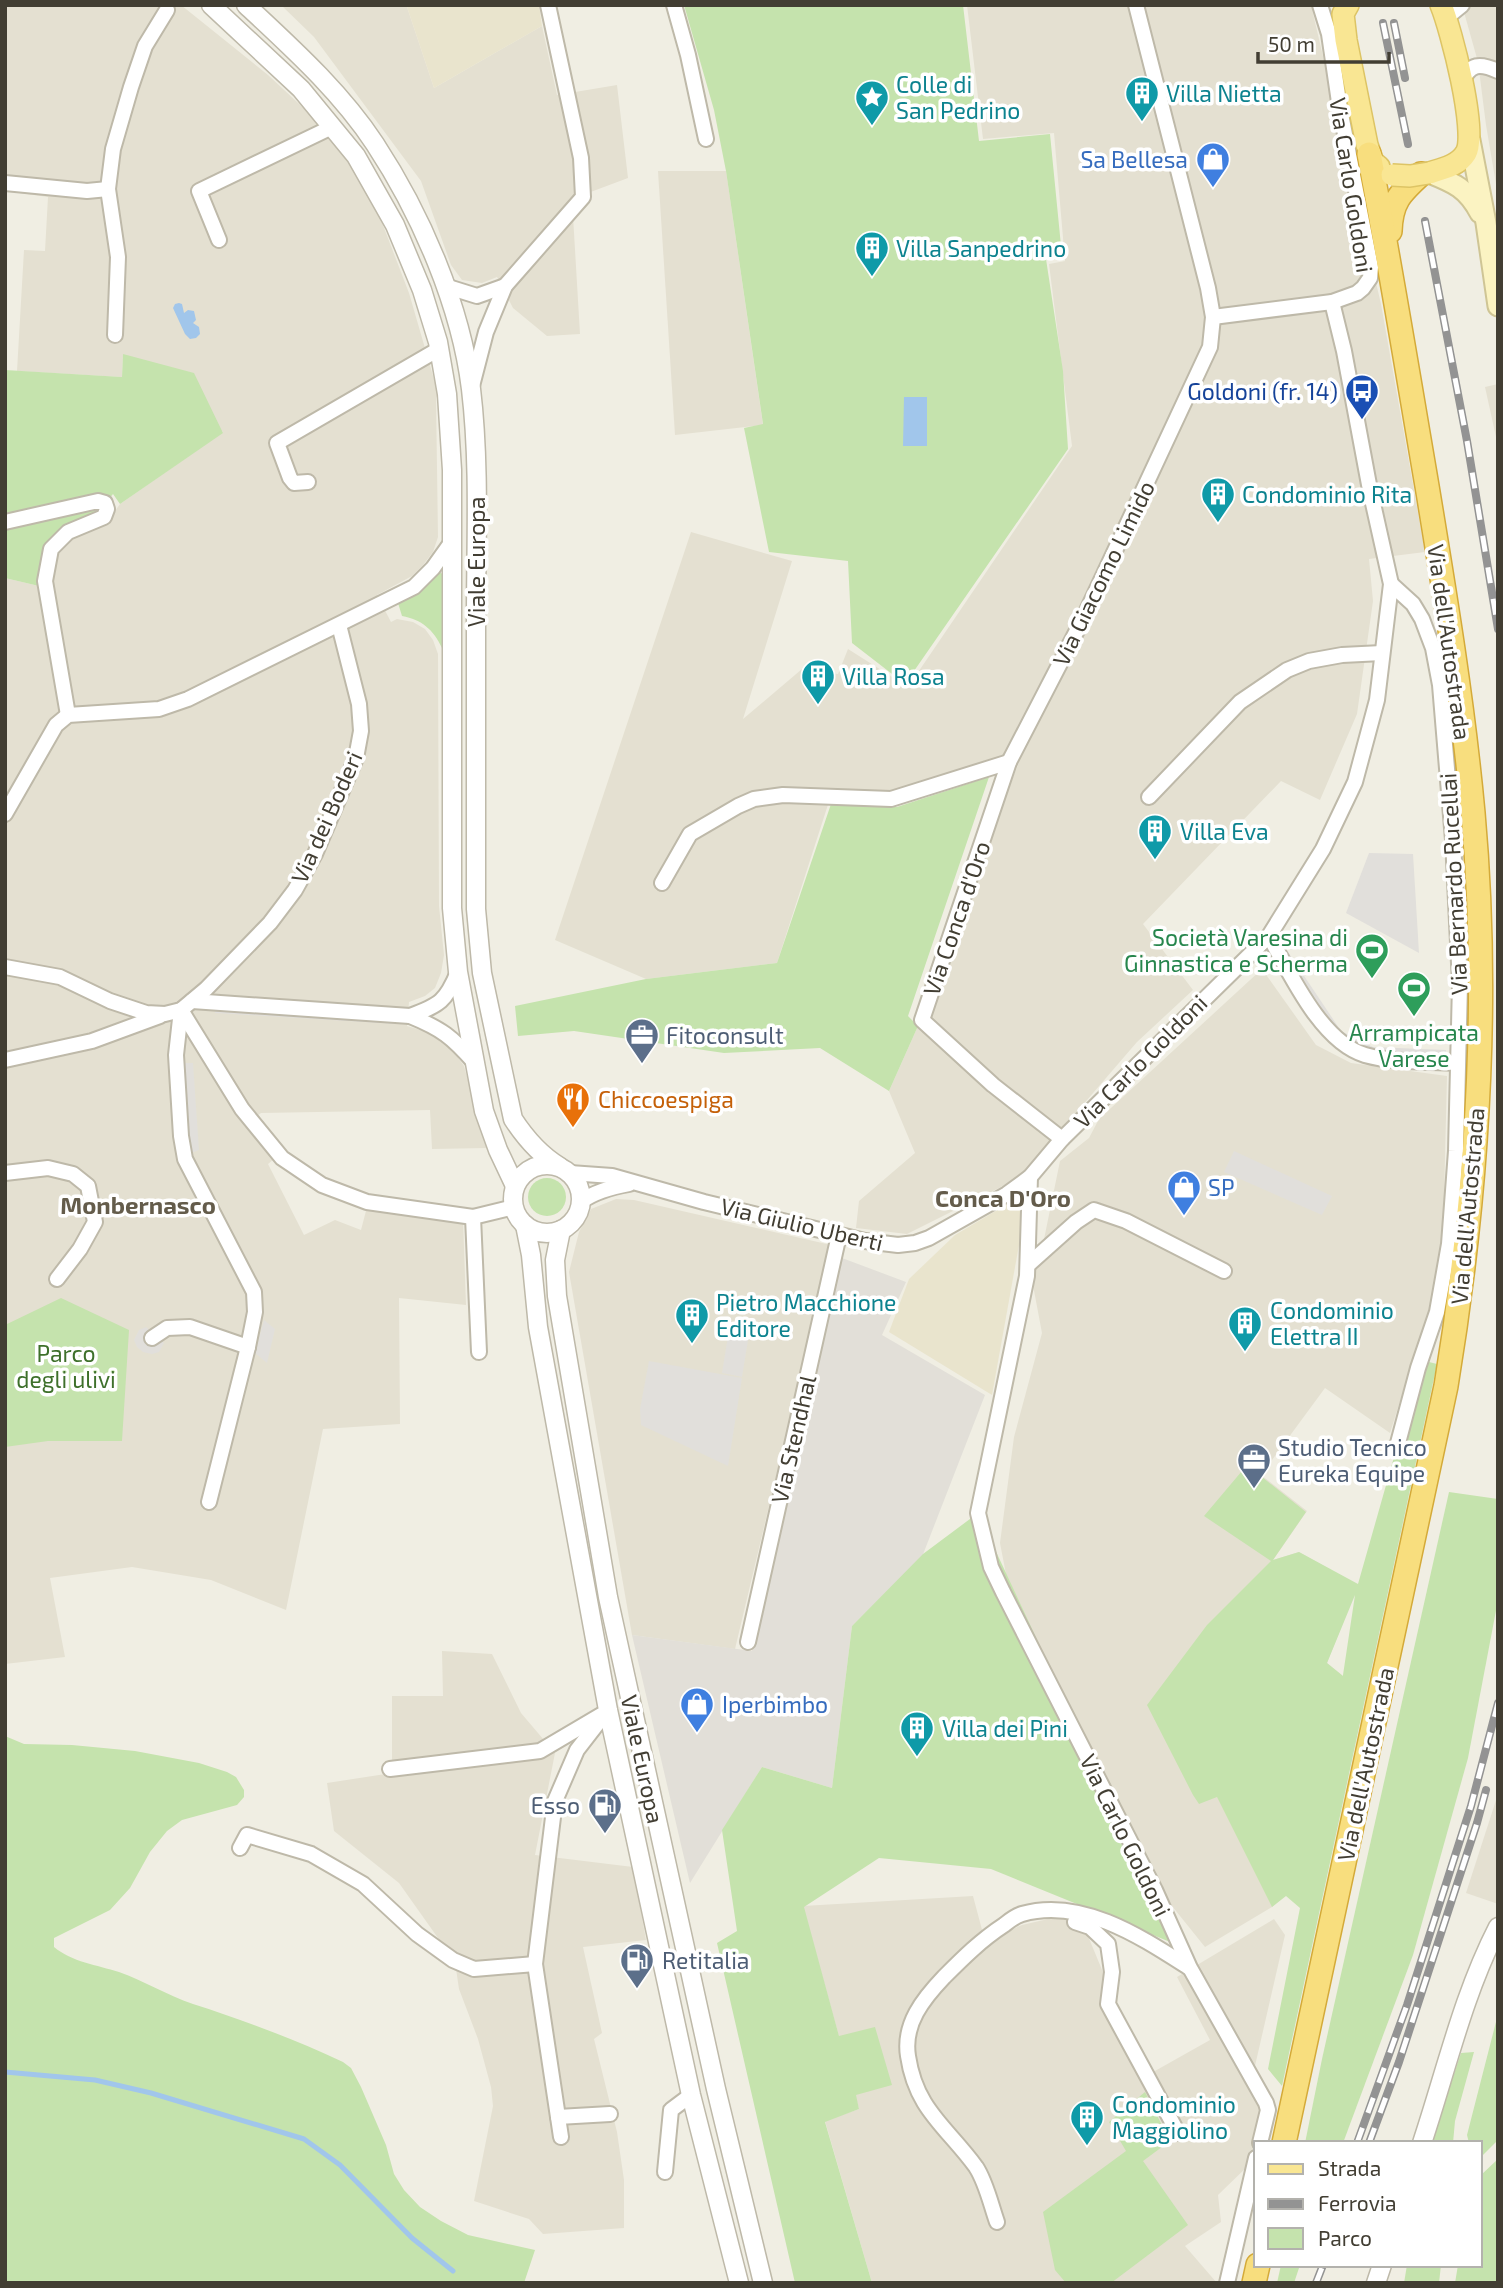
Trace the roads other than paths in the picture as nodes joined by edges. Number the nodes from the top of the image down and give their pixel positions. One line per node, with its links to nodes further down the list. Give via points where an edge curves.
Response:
1 (211, 5): 12 (street, Viale Europa, via 301,89)
2 (246, 5): 22 (street, Viale Europa, via 317,71 375,143 413,209)
3 (548, 5): 23 (street, via 581,158 583,197)
4 (674, 5): 13 (street)
5 (1136, 5): 26 (street, Via Giacomo Limido)
6 (1320, 5): 24 (street, Via Carlo Goldoni, via 1371,273 1369,282 1357,293)
7 (1341, 9): 15 (main road)
8 (1450, 9): 11 (main road)
9 (167, 10): 18 (street, via 145,46 131,87 113,149)
10 (1498, 71): 11 (street, via 1477,64)
11 (1462, 82): 14 (main road)
12 (332, 127): 20 (street, via 199,191); 28 (street, Viale Europa, via 356,156 395,225 422,290)
13 (706, 139)
14 (1470, 140): 16 (main road, via 1462,159); 19 (main road)
15 (1369, 154): 16 (main road, bridge, via 1379,168 1392,175); 21 (highway)
16 (1425, 174): 19 (main road, via 1465,190); 21 (highway, via 1403,191 1393,206)
17 (5, 183): 18 (street)
18 (108, 189): 27 (street, via 118,257)
19 (1486, 223): 25 (main road)
20 (219, 240)
21 (1389, 259): 84 (highway, Via dell'Autostrada, via 1465,740 1480,945 1478,1068 1468,1226 1446,1386)
22 (445, 286): 23 (street, via 478,296); 29 (street, Viale Europa)
23 (505, 286): 29 (street, via 486,332)
24 (1332, 302): 26 (street, Via Carlo Goldoni); 33 (street, Via Carlo Goldoni)
25 (1498, 306)
26 (1213, 317): 37 (street, Via Giacomo Limido, via 1210,347 1084,617)
27 (115, 335)
28 (439, 349): 30 (street, via 277,443 290,478 294,483); 32 (street, Viale Europa, via 447,394)
29 (471, 389): 51 (street, Viale Europa, via 476,482 477,909 482,973 513,1119 538,1151)
30 (308, 482)
31 (5, 522): 36 (street, via 106,503 104,517 68,532 51,549 45,581)
32 (453, 540): 34 (street, via 414,587); 43 (street, Viale Europa, via 452,908)
33 (1391, 584): 35 (street, Via Carlo Goldoni); 49 (street, Via Bernardo Rucellai, via 1422,619 1440,685 1459,971)
34 (339, 625): 36 (street, via 159,709); 44 (street, Via dei Boderi, via 359,704 356,758 295,890 270,923)
35 (1382, 653): 38 (street, via 1342,655 1287,670 1240,702); 41 (street, Via Carlo Goldoni, via 1377,700 1355,782 1323,849)
36 (68, 715): 39 (street, via 56,725)
37 (1009, 762): 40 (street, via 891,799 783,795 754,799 690,834); 50 (street, Via Conca d'Oro, via 922,1020 993,1086)
38 (1149, 797)
39 (5, 814)
40 (662, 883)
41 (1269, 936): 49 (street, via 1314,1013 1340,1042 1363,1054 1394,1060); 50 (street, Via Carlo Goldoni)
42 (5, 967): 45 (street, via 60,977 122,1005)
43 (458, 972): 46 (street, via 440,1003); 48 (street, Viale Europa)
44 (186, 1006): 45 (street); 46 (street); 58 (street, via 242,1109 282,1158 322,1185 367,1202); 66 (street, via 176,1055 185,1159 254,1292)
45 (165, 1014): 47 (street, via 92,1041)
46 (410, 1016): 48 (street, via 442,1030)
47 (5, 1059)
48 (475, 1063): 55 (street, Viale Europa, via 484,1111)
49 (1457, 1063): 68 (street, Via Bernardo Rucellai, via 1449,1244 1437,1312)
50 (1062, 1139): 53 (street, Via Giulio Uberti)
51 (565, 1170): 54 (street, Via Giulio Uberti); 55 (street, via 539,1165); 56 (street, Viale Europa, via 577,1181)
52 (5, 1173): 64 (street, via 48,1168 73,1174 89,1186 95,1222)
53 (1030, 1177): 61 (street, Via Giulio Uberti, via 915,1243 881,1244); 62 (street, Via Carlo Goldoni)
54 (634, 1184): 56 (street, Via Giulio Uberti, via 606,1189); 61 (street, Via Giulio Uberti)
55 (515, 1186): 57 (street, Viale Europa)
56 (582, 1201): 60 (street, Viale Europa, via 576,1219)
57 (514, 1207): 58 (street); 59 (street, Viale Europa)
58 (473, 1217): 67 (street)
59 (525, 1225): 60 (street, via 542,1233); 71 (street, Viale Europa, via 538,1327)
60 (561, 1230): 90 (street, Viale Europa, via 555,1276 608,1597)
61 (839, 1236): 70 (street, Via Stendhal)
62 (1028, 1264): 63 (street, via 1094,1210 1126,1221); 77 (street, Via Carlo Goldoni, via 978,1513 991,1567)
63 (1224, 1271)
64 (57, 1279)
65 (152, 1338): 66 (street, via 167,1328 190,1327)
66 (248, 1347): 69 (street)
67 (479, 1352)
68 (1398, 1443)
69 (209, 1502)
70 (748, 1642)
71 (608, 1710): 72 (street, via 540,1751); 76 (street, via 577,1750 555,1801); 78 (street, Viale Europa)
72 (390, 1769)
73 (240, 1847): 76 (street, via 247,1835 312,1854 363,1884 417,1934 474,1969)
74 (1037, 1912): 77 (street, Via Carlo Goldoni, via 1063,1910 1110,1924 1136,1934); 81 (street, via 1090,1927 1108,1944 1112,1972 1108,2004); 88 (street, Via Carlo Goldoni, via 1020,1914 979,1941 937,1984 909,2029 908,2055 918,2091 927,2110 978,2169)
75 (1498, 1927): 85 (street, via 1472,1987)
76 (535, 1964): 80 (street)
77 (1189, 1968): 83 (street, Via Carlo Goldoni, via 1266,2103)
78 (691, 2095): 87 (street, via 671,2110); 89 (street, Viale Europa)
79 (610, 2115): 80 (street)
80 (558, 2117): 82 (street)
81 (1178, 2133)
82 (561, 2137)
83 (1260, 2141)
84 (1284, 2141)
85 (1423, 2141)
86 (1254, 2167): 91 (street)
87 (665, 2172)
88 (998, 2222)
89 (739, 2283)
90 (763, 2283)
91 (1227, 2283)

